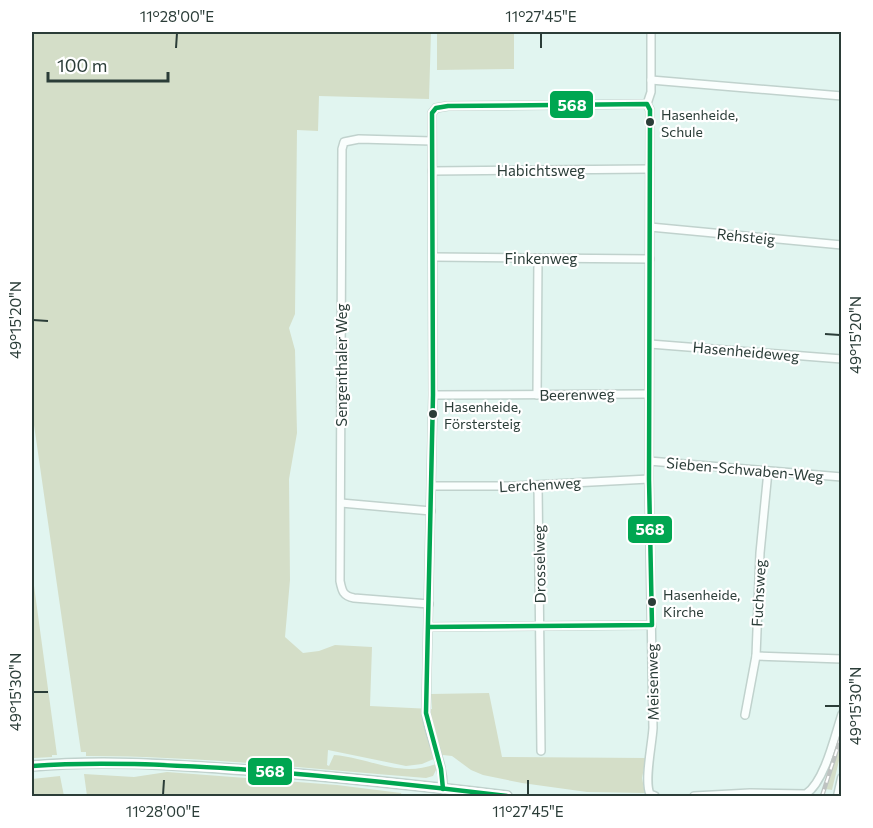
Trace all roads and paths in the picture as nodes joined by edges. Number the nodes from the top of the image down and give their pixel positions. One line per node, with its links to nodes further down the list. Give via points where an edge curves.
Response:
1 (651, 32): 2 (street, Meisenweg)
2 (651, 80): 3 (street); 4 (street, Meisenweg)
3 (842, 96)
4 (647, 104): 5 (street, via 448,106 434,109); 6 (street, Meisenweg)
5 (432, 141): 7 (street); 24 (street, Sengenthaler Weg, via 359,139 343,143)
6 (650, 169): 7 (street, Habichtsweg); 8 (street, Meisenweg)
7 (432, 171): 10 (street)
8 (650, 227): 9 (street, Rehsteig); 12 (street, Meisenweg)
9 (842, 245)
10 (433, 257): 11 (street, Finkenweg); 16 (street)
11 (538, 258): 12 (street, Finkenweg); 17 (street)
12 (650, 259): 13 (street, Meisenweg)
13 (650, 344): 14 (street, Hasenheideweg); 15 (street, Meisenweg)
14 (842, 359)
15 (649, 394): 17 (street, Beerenweg); 18 (street, Meisenweg)
16 (433, 395): 17 (street, Beerenweg); 23 (street)
17 (537, 395)
18 (649, 461): 19 (street, Sieben-Schwaben-Weg); 21 (street, Meisenweg)
19 (768, 471): 20 (street, Sieben-Schwaben-Weg); 30 (street, Fuchsweg)
20 (842, 477)
21 (649, 479): 22 (street, Lerchenweg); 27 (street, Meisenweg)
22 (538, 485): 23 (street, Lerchenweg); 28 (street, Drosselweg)
23 (431, 486): 25 (street)
24 (341, 502): 25 (street); 26 (street, Sengenthaler Weg, via 340,581 346,596)
25 (430, 511): 26 (street)
26 (429, 604): 29 (street)
27 (652, 625): 28 (street); 38 (street, Meisenweg, via 653,728 647,783)
28 (540, 626): 29 (street); 34 (street, Drosselweg)
29 (429, 627): 37 (street, via 426,713 443,771)
30 (756, 656): 31 (street); 33 (street, Fuchsweg)
31 (842, 659)
32 (842, 714): 40 (street, via 826,761 806,794)
33 (745, 715)
34 (541, 751)
35 (33, 766): 37 (main road, via 106,762 311,774)
36 (842, 778): 41 (street)
37 (444, 789): 39 (main road)
38 (652, 795)
39 (507, 796)
40 (694, 796)
41 (838, 796)

